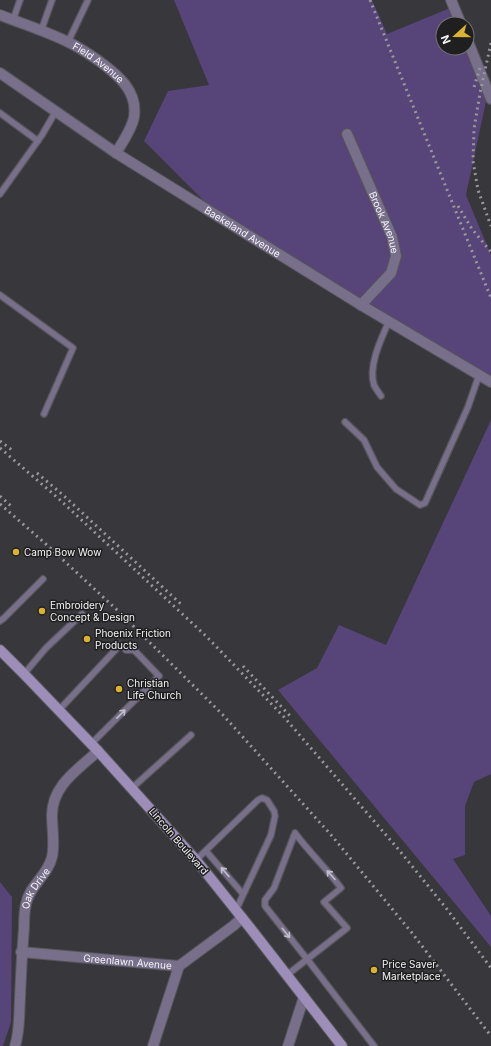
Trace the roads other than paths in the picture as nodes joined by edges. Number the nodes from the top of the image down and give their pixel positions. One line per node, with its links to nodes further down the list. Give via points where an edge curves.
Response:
1 (20, 0): 7 (lane)
2 (52, 0): 8 (lane)
3 (88, 0): 9 (lane)
4 (451, 0): 6 (street)
5 (0, 15): 7 (street, Field Avenue)
6 (458, 16)
7 (13, 20): 8 (street, Field Avenue)
8 (41, 31): 9 (street, Field Avenue)
9 (68, 42): 18 (street, Field Avenue, via 116,74 132,97 134,118)
10 (475, 56): 12 (street)
11 (0, 73): 14 (street, Baekeland Avenue)
12 (489, 86): 13 (street)
13 (491, 99)
14 (56, 111): 17 (lane); 18 (street, Baekeland Avenue)
15 (0, 113): 17 (lane)
16 (346, 134): 21 (street, Brook Avenue, via 392,237 396,256 391,273)
17 (38, 141): 19 (lane)
18 (116, 153): 21 (street, Baekeland Avenue)
19 (0, 194)
20 (0, 295): 26 (lane, via 73,348)
21 (361, 305): 22 (street, Baekeland Avenue)
22 (388, 321): 23 (street, Baekeland Avenue); 25 (lane, via 376,352 373,378)
23 (480, 375): 24 (street, Baekeland Avenue); 27 (lane, via 468,408 425,503 420,505 396,489 377,467 364,440)
24 (491, 382)
25 (381, 396)
26 (44, 414)
27 (345, 422)
28 (43, 579): 30 (lane)
29 (82, 614): 32 (lane, via 46,648)
30 (0, 621)
31 (0, 650): 32 (main road, Lincoln Boulevard)
32 (24, 674): 33 (main road, Lincoln Boulevard)
33 (59, 710): 35 (main road, Lincoln Boulevard); 35 (lane, one-way to 33, via 111,724 160,676 136,652 120,646)
34 (191, 735): 36 (lane)
35 (95, 747): 36 (main road, Lincoln Boulevard); 41 (street, Oak Drive, via 65,781 55,798 52,809 51,859 44,874 28,895)
36 (132, 788): 38 (main road, Lincoln Boulevard)
37 (206, 850): 38 (lane); 39 (lane, one-way to 37); 39 (lane, via 258,800 266,800 275,816 271,836)
38 (196, 860): 40 (main road, Lincoln Boulevard)
39 (243, 894): 40 (lane)
40 (239, 914): 43 (street, Greenlawn Avenue, via 233,926); 44 (main road, Lincoln Boulevard)
41 (22, 952): 43 (street, Greenlawn Avenue); 46 (street, Oak Drive, via 19,1022)
42 (307, 960): 42 (lane, one-way to 42, via 347,928 324,902 341,888 295,833 274,888 265,900 265,906); 44 (lane); 50 (lane)
43 (179, 966): 47 (street)
44 (287, 975): 45 (main road, Lincoln Boulevard)
45 (304, 997): 48 (street); 49 (main road, Lincoln Boulevard)
46 (15, 1046)
47 (153, 1046)
48 (288, 1046)
49 (342, 1046)
50 (374, 1046)

